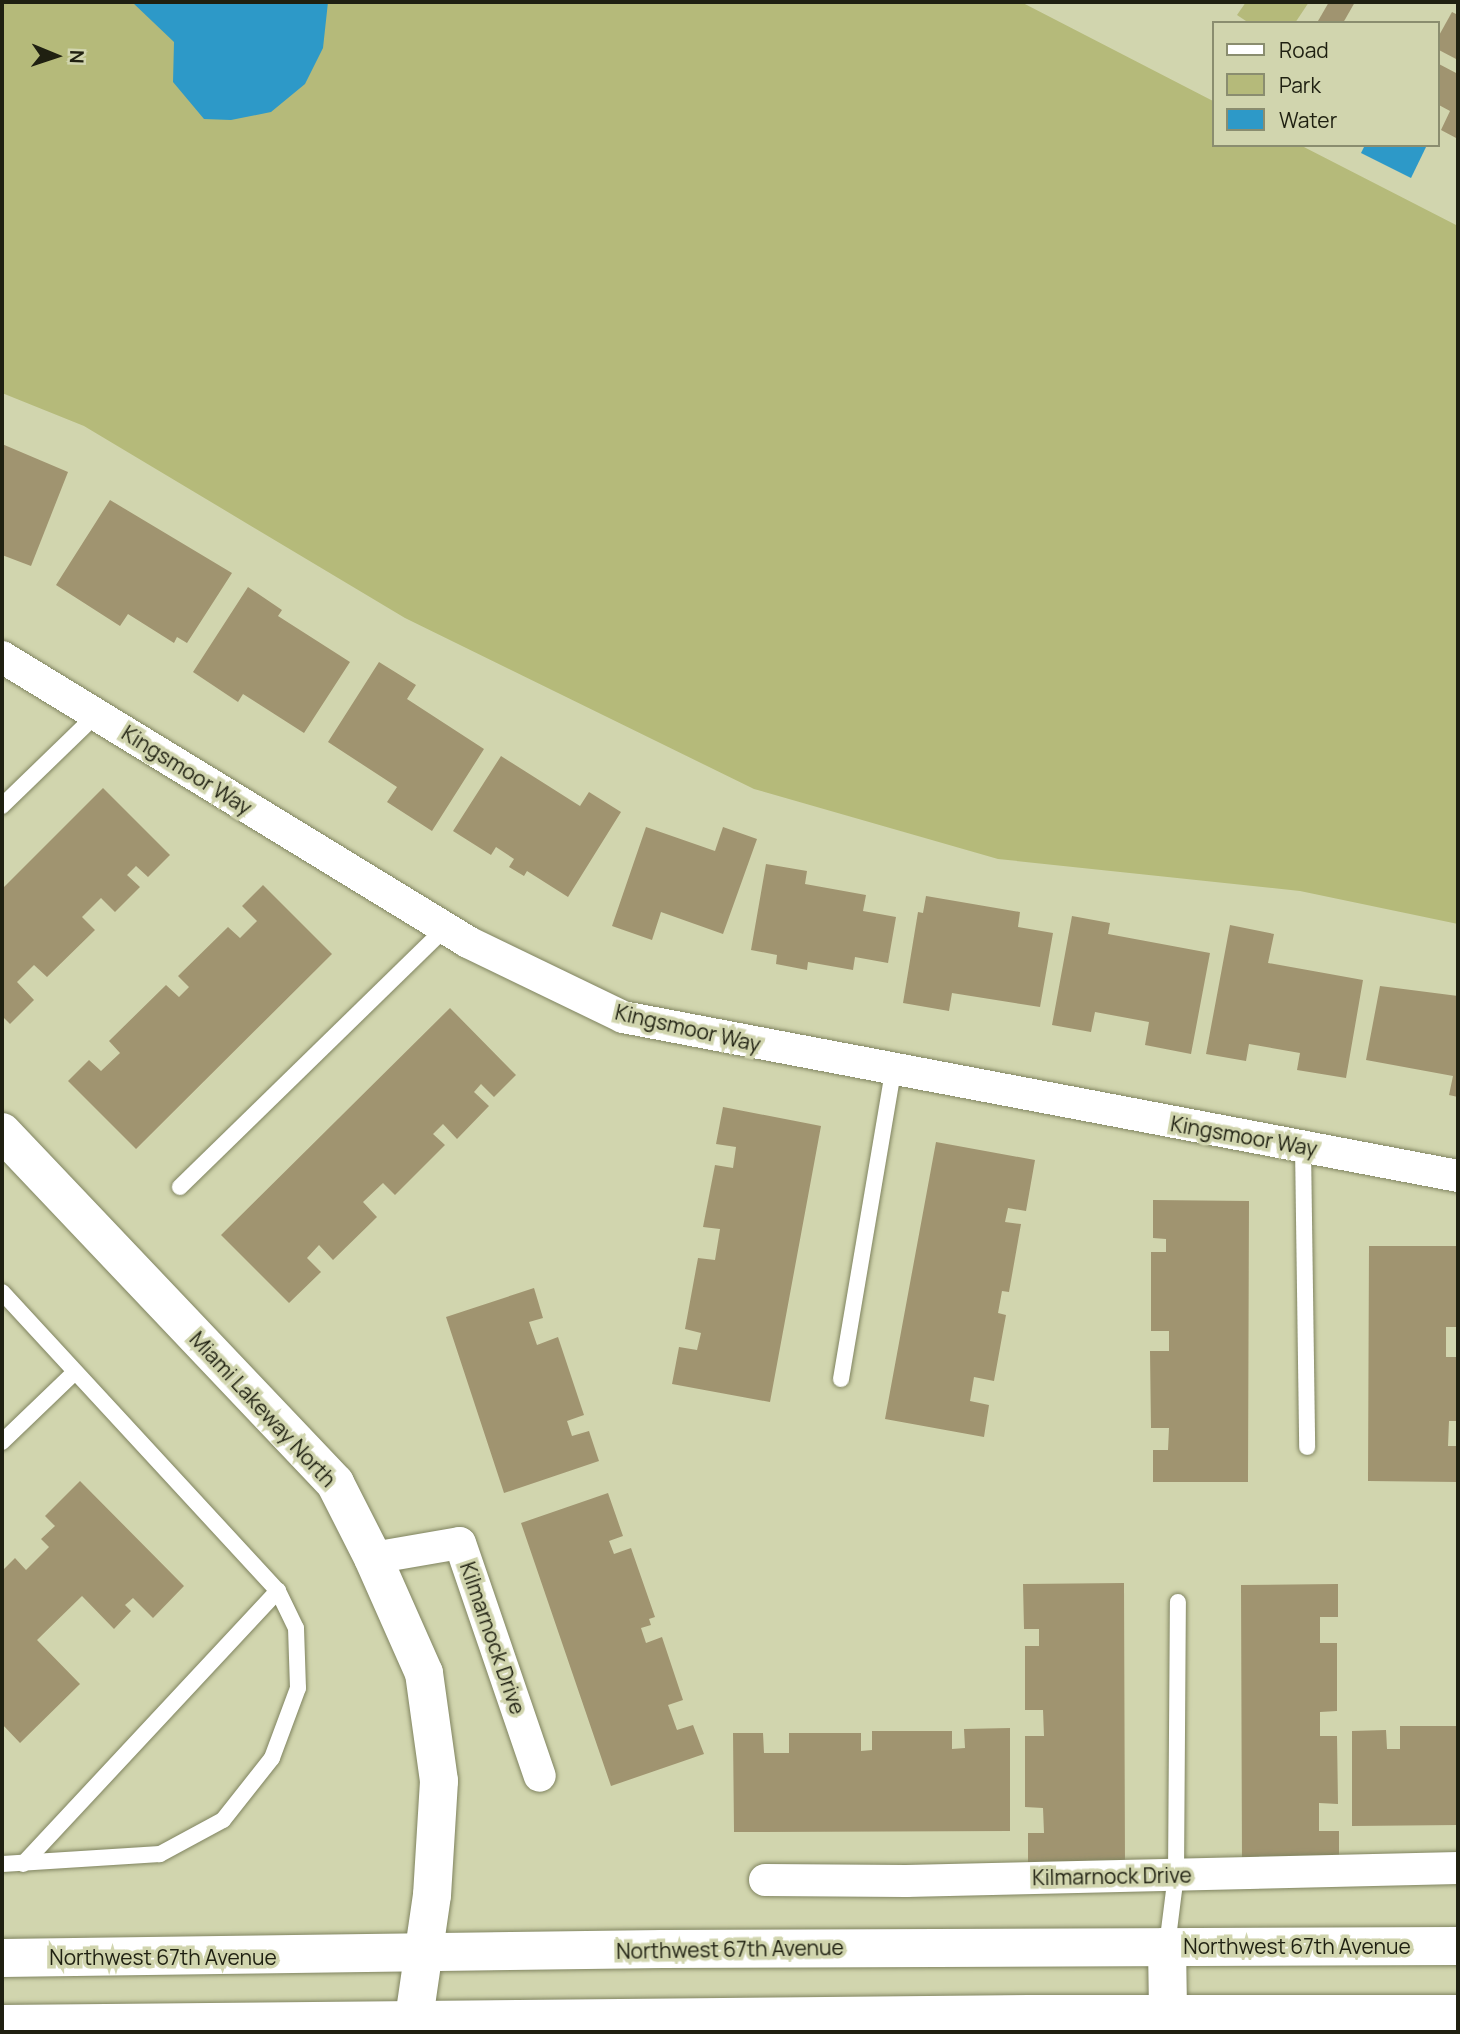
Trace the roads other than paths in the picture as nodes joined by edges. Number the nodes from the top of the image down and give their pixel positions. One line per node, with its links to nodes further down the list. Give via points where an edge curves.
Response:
1 (2, 657): 2 (street, Kingsmoor Way)
2 (96, 715): 3 (lane); 4 (street, Kingsmoor Way)
3 (2, 806)
4 (445, 928): 5 (street, Kingsmoor Way, via 623,1017); 9 (lane)
5 (893, 1071): 7 (street, Kingsmoor Way); 12 (lane)
6 (2, 1132): 15 (main road, Miami Lakeway North, via 335,1483)
7 (1303, 1147): 8 (street, Kingsmoor Way); 14 (lane)
8 (1458, 1176)
9 (180, 1187)
10 (2, 1292): 11 (lane)
11 (75, 1372): 13 (lane); 16 (lane)
12 (841, 1379)
13 (2, 1443)
14 (1307, 1447)
15 (373, 1558): 18 (street, Kilmarnock Drive, via 460,1543); 26 (main road, Miami Lakeway North, via 424,1673 439,1781 432,1895)
16 (278, 1591): 20 (lane); 20 (lane, via 296,1628 298,1688 272,1758 223,1820 160,1854)
17 (1178, 1602): 22 (lane)
18 (540, 1776)
19 (2, 1864): 20 (lane)
20 (23, 1864)
21 (1458, 1868): 22 (street, Kilmarnock Drive)
22 (1176, 1875): 23 (street, Kilmarnock Drive); 24 (lane)
23 (765, 1880)
24 (1167, 1946): 25 (main road, Northwest 67th Avenue); 26 (main road, Northwest 67th Avenue); 28 (main road)
25 (1458, 1946)
26 (422, 1955): 27 (main road, Northwest 67th Avenue); 31 (main road, Miami Lakeway North)
27 (2, 1958)
28 (1168, 2013): 29 (main road); 31 (main road)
29 (1458, 2014)
30 (2, 2024): 31 (main road)
31 (413, 2027)

